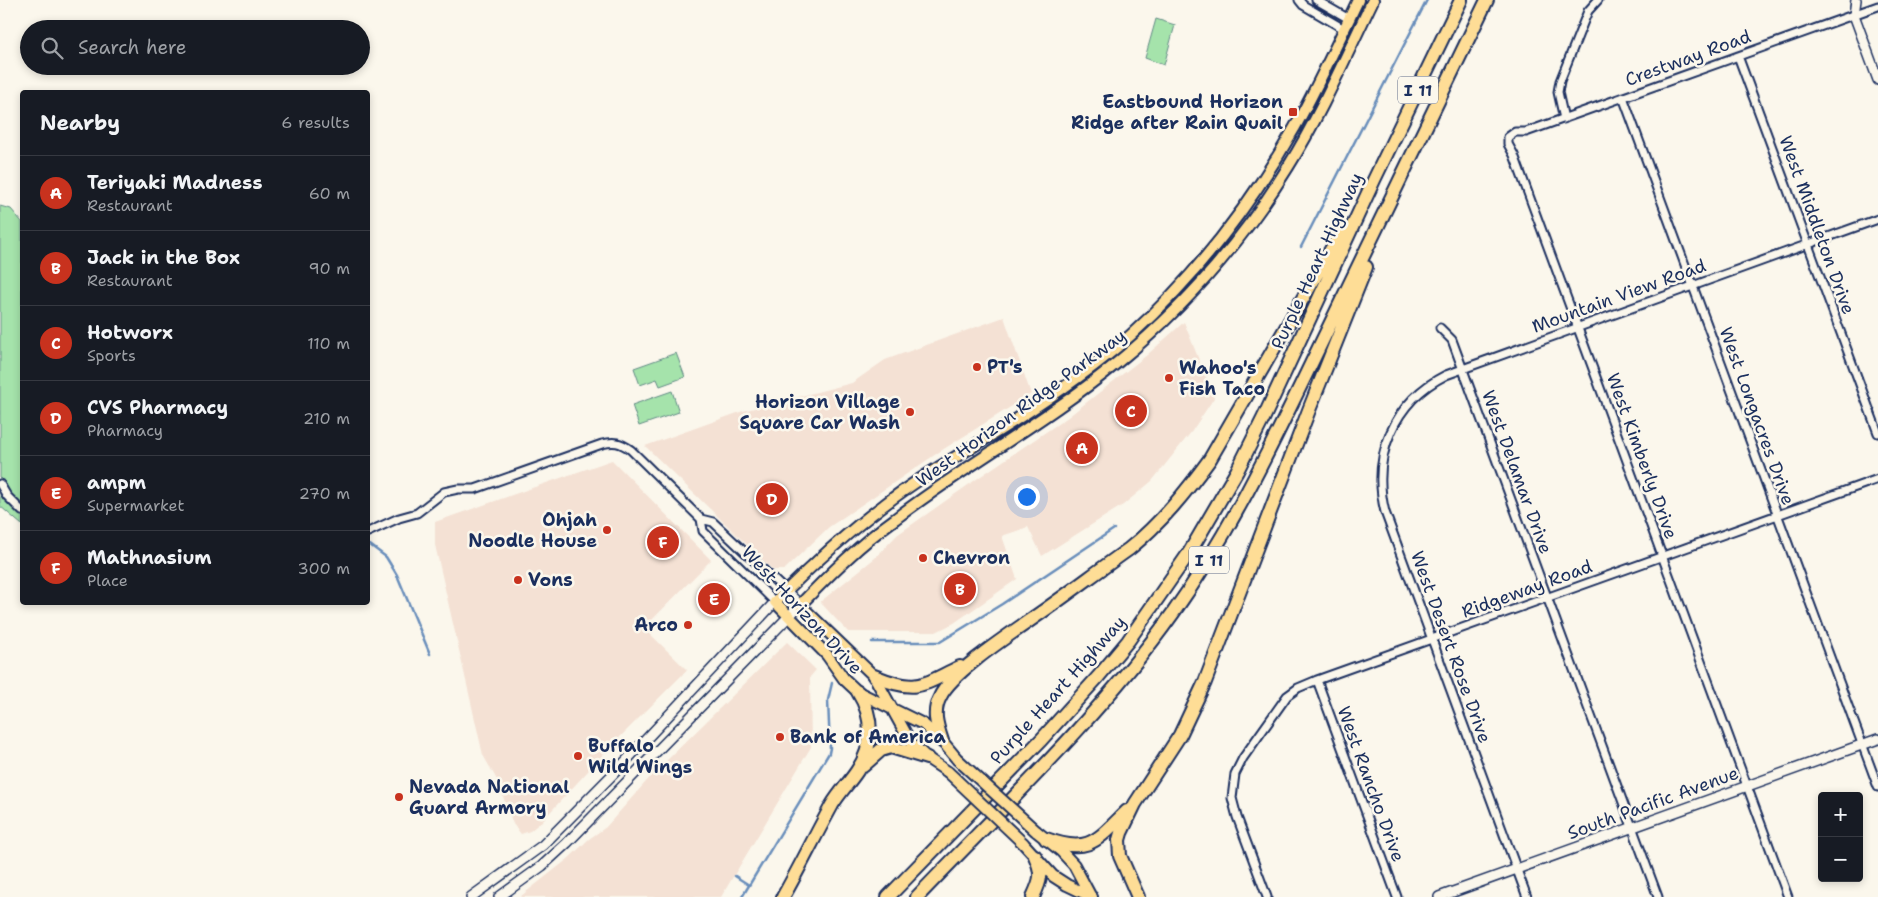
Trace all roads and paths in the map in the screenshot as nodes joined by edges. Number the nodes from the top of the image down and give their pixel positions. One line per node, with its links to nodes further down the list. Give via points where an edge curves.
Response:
1 (1299, 0): 12 (street)
2 (1316, 0): 11 (street)
3 (1358, 0): 11 (main road, West Horizon Ridge Parkway)
4 (1373, 0): 15 (main road, West Horizon Ridge Parkway)
5 (1461, 0): 20 (highway, Purple Heart Highway / I 11)
6 (1487, 0): 19 (highway, I 11)
7 (1598, 0): 17 (street, via 1588,11 1560,80 1558,92)
8 (1856, 0): 10 (main road)
9 (1878, 6): 10 (street, Crestway Road)
10 (1854, 15): 13 (street, Crestway Road); 14 (main road)
11 (1349, 19): 12 (main road, West Horizon Ridge Parkway); 15 (main road, via 1352,30 1329,79)
12 (1344, 29): 21 (main road, West Horizon Ridge Parkway, via 1296,126)
13 (1738, 56): 16 (street, Crestway Road); 24 (street, West Middleton Drive)
14 (1878, 80)
15 (1328, 94): 22 (main road, West Horizon Ridge Parkway, via 1292,160)
16 (1623, 98): 17 (street, Crestway Road); 25 (street, West Longacres Drive)
17 (1564, 119): 18 (street, Crestway Road, via 1526,132 1515,132)
18 (1508, 137): 27 (street, West Kimberly Drive)
19 (1410, 161): 64 (highway, via 1309,410 1205,682 1180,735); 73 (highway, I 11, via 1258,473 1180,604 1118,685)
20 (1374, 180): 50 (highway, via 1210,460 1187,490 1129,549); 72 (highway, Purple Heart Highway / I 11, via 1237,471 1167,586 1092,684)
21 (1248, 200): 22 (main road); 26 (main road, West Horizon Ridge Parkway, via 1208,253)
22 (1259, 209): 29 (main road, West Horizon Ridge Parkway, via 1198,286)
23 (1878, 218): 24 (street, Mountain View Road)
24 (1808, 244): 25 (street, Mountain View Road); 34 (street, West Middleton Drive)
25 (1693, 286): 27 (street, Mountain View Road); 40 (street, West Longacres Drive)
26 (1167, 299): 29 (main road, via 1169,308 1152,325); 31 (main road, West Horizon Ridge Parkway, via 1131,334)
27 (1578, 327): 30 (street, Mountain View Road); 43 (street, West Kimberly Drive)
28 (1440, 328): 30 (street, West Delamar Drive, via 1452,340)
29 (1149, 334): 32 (main road, West Horizon Ridge Parkway)
30 (1463, 369): 33 (street, Mountain View Road, via 1422,389 1404,408); 45 (street, West Delamar Drive)
31 (1064, 387): 32 (main road); 35 (main road, West Horizon Ridge Parkway)
32 (1071, 397): 36 (main road, West Horizon Ridge Parkway)
33 (1391, 432): 49 (street, West Desert Rose Drive, via 1380,467 1380,490 1385,512)
34 (1878, 433)
35 (957, 456): 36 (main road); 44 (main road, West Horizon Ridge Parkway, via 883,505 827,551)
36 (966, 470): 47 (main road, West Horizon Ridge Parkway, via 876,533)
37 (1878, 479): 40 (street, Ridgeway Road)
38 (0, 484): 39 (street)
39 (20, 510)
40 (1778, 515): 43 (street, Ridgeway Road); 57 (street, West Longacres Drive)
41 (701, 519): 42 (street, West Horizon Drive, via 630,450 621,443 613,442 476,489 444,492 417,513); 44 (street, West Horizon Drive, via 713,522); 46 (street, West Horizon Drive, via 703,531)
42 (370, 531)
43 (1663, 556): 45 (street, Ridgeway Road); 62 (street, West Kimberly Drive)
44 (786, 591): 46 (main road, West Horizon Ridge Parkway); 47 (main road, West Horizon Drive)
45 (1548, 598): 49 (street, Ridgeway Road); 65 (street, West Delamar Drive)
46 (775, 602): 48 (main road, West Horizon Drive); 59 (main road)
47 (800, 605): 48 (main road, West Horizon Ridge Parkway); 51 (main road, West Horizon Drive)
48 (788, 617): 53 (main road, West Horizon Drive, via 821,648); 61 (main road, West Horizon Ridge Parkway)
49 (1432, 639): 52 (street, Ridgeway Road); 68 (street, West Desert Rose Drive)
50 (976, 659): 51 (highway, via 938,680 916,686 899,685); 56 (highway, via 939,697 935,714)
51 (874, 676): 54 (main road, West Horizon Drive)
52 (1317, 680): 77 (street, Ridgeway Road, via 1292,692 1278,706 1238,766 1232,784 1234,808); 78 (street, West Rancho Drive)
53 (858, 692): 54 (main road, West Horizon Drive); 60 (highway, via 867,709 871,734)
54 (893, 710): 56 (main road, West Horizon Drive, via 923,724); 58 (main road, West Horizon Drive, via 911,743)
55 (1878, 739): 57 (main road, South Pacific Avenue)
56 (942, 741): 66 (main road, West Horizon Drive, bridge, via 957,759)
57 (1862, 744): 62 (main road, South Pacific Avenue); 63 (street, West Longacres Drive)
58 (927, 758): 60 (highway, via 894,747 886,748); 67 (main road, West Horizon Drive, bridge, via 948,772)
59 (620, 766): 61 (main road); 69 (main road, via 543,845)
60 (859, 769): 71 (highway, via 834,803)
61 (633, 776): 70 (main road, West Horizon Ridge Parkway, via 552,858)
62 (1747, 786): 65 (main road, South Pacific Avenue); 82 (street, West Kimberly Drive)
63 (1878, 787)
64 (1135, 804): 66 (highway, via 1090,843 1069,846); 76 (highway, via 1120,833 1119,848)
65 (1632, 828): 68 (main road, South Pacific Avenue); 81 (street, West Delamar Drive)
66 (1041, 835): 75 (main road, West Horizon Drive, via 1074,865)
67 (1035, 856): 74 (highway, via 1041,876); 75 (main road, West Horizon Drive, via 1053,876)
68 (1517, 869): 79 (main road, South Pacific Avenue); 80 (street, West Desert Rose Drive)
69 (471, 897)
70 (499, 897)
71 (783, 897)
72 (888, 897)
73 (917, 897)
74 (1033, 897)
75 (1091, 897)
76 (1138, 897)
77 (1267, 897)
78 (1397, 897)
79 (1439, 897)
80 (1527, 897)
81 (1658, 897)
82 (1788, 897)

